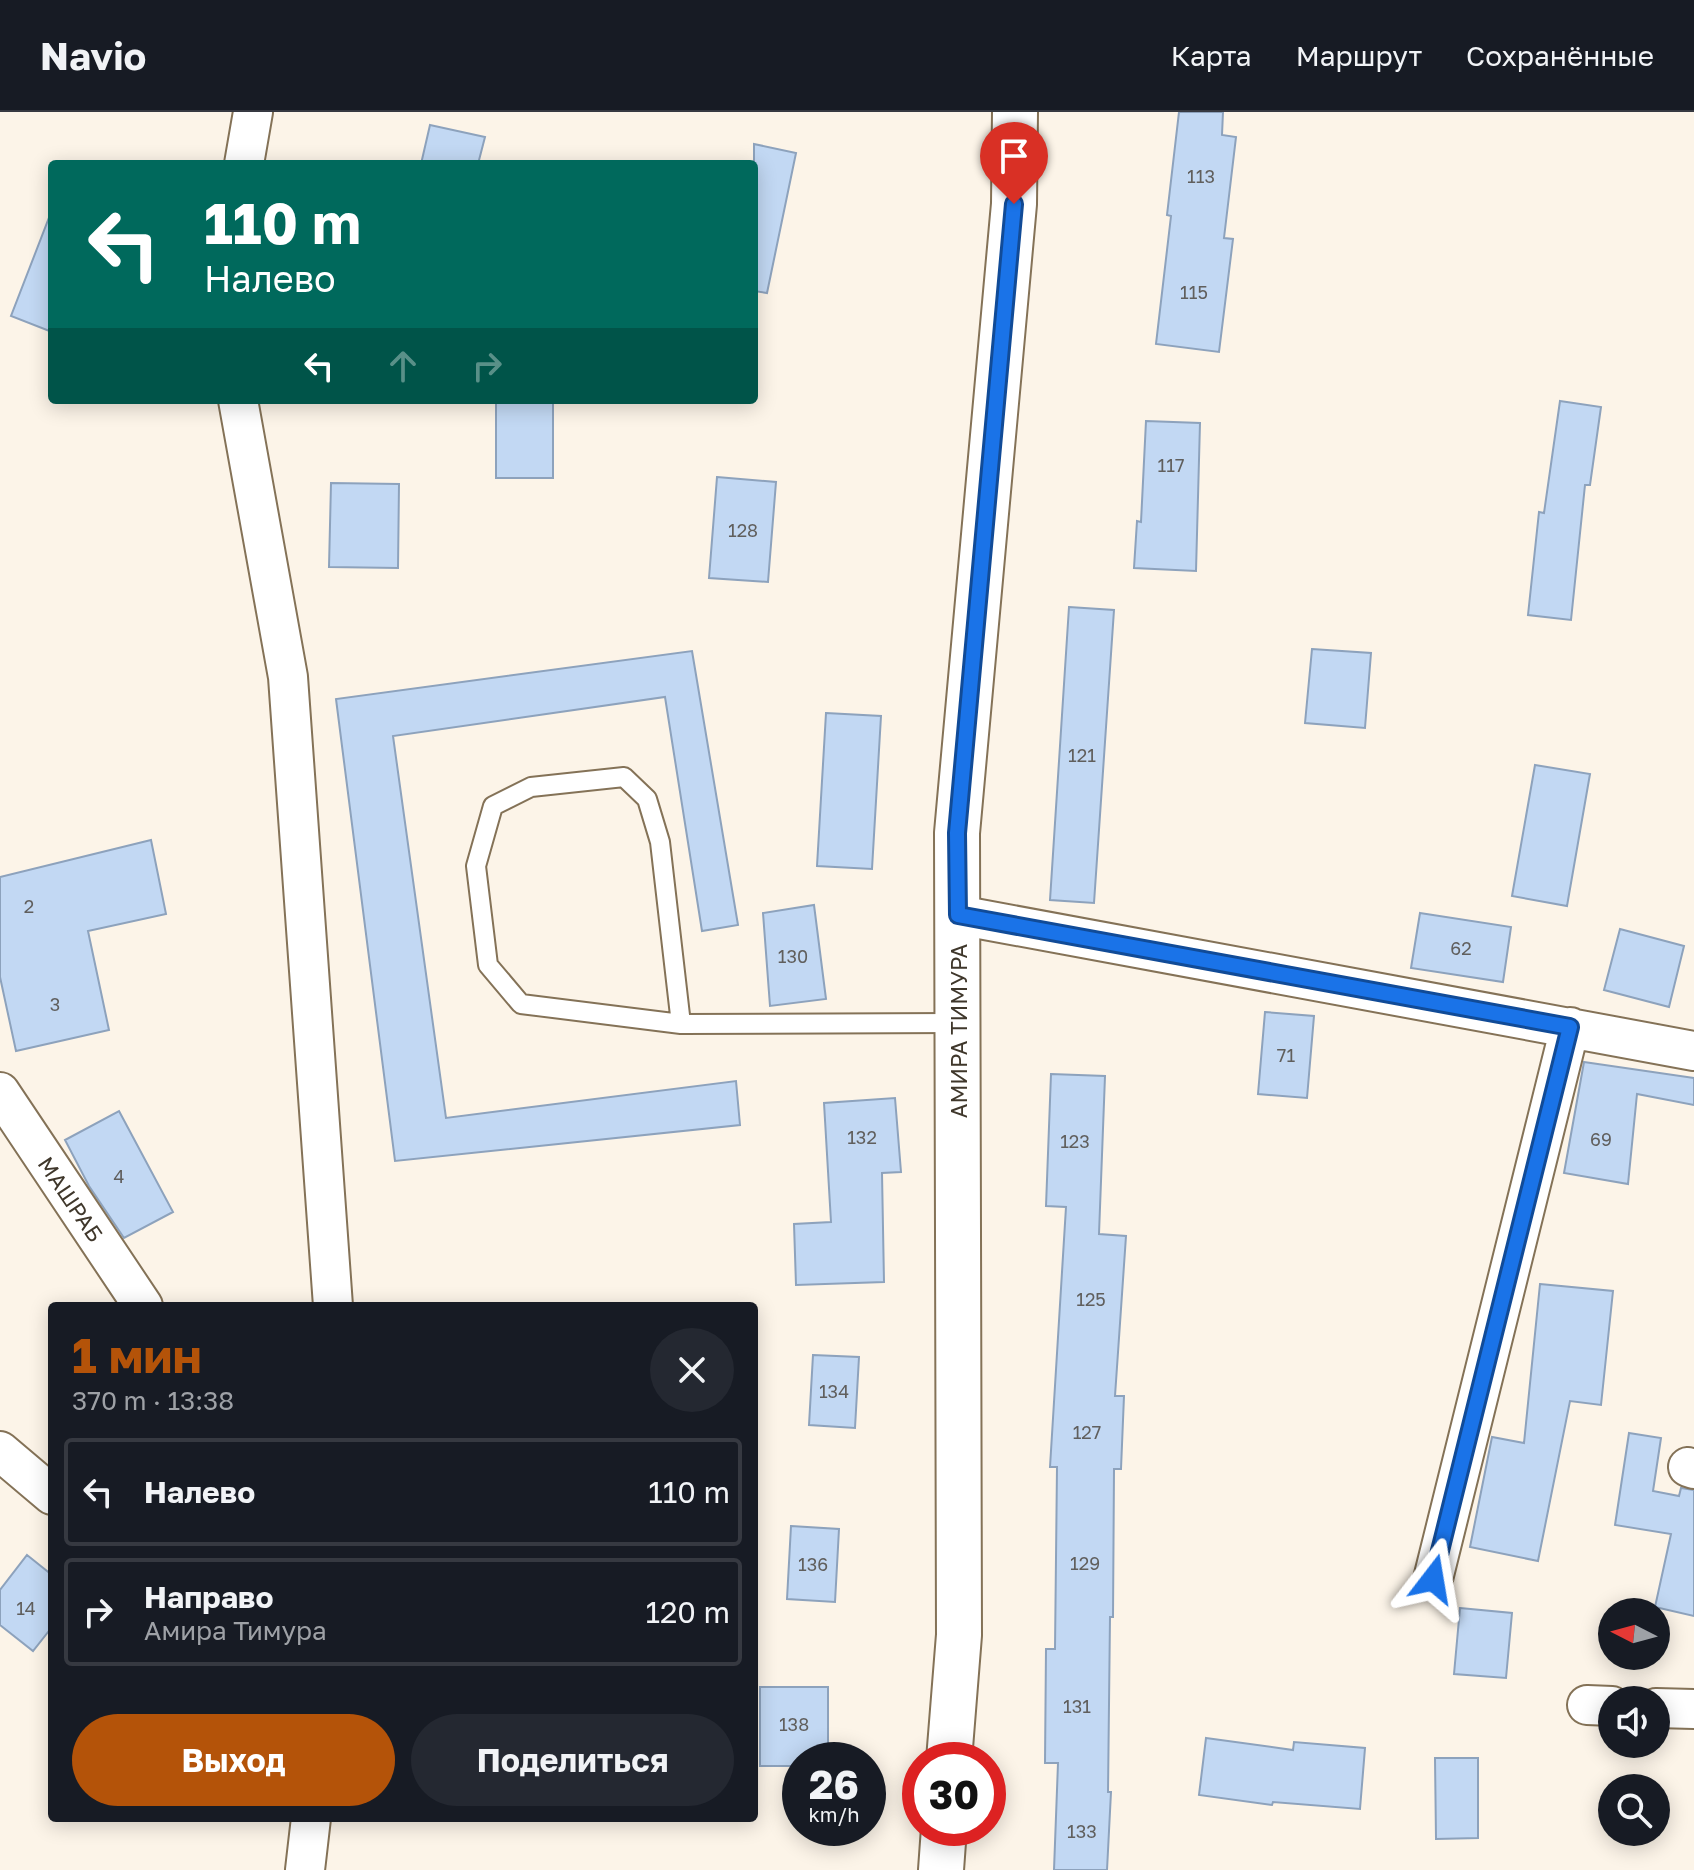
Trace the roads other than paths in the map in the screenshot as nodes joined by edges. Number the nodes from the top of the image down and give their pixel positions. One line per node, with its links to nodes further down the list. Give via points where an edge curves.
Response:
1 (253, 112): 3 (street)
2 (1015, 112): 5 (street, АМИРА ТИМУРА, via 1014,204 957,833)
3 (245, 160)
4 (239, 404): 12 (street, via 288,677)
5 (958, 915): 6 (street, АМИРА ТИМУРА); 8 (street)
6 (957, 1023): 7 (lane); 18 (street, АМИРА ТИМУРА, via 959,1635)
7 (681, 1024): 7 (lane, via 521,1004 488,965 476,866 493,806 531,787 624,777 647,799 660,842)
8 (1570, 1027): 9 (street); 15 (street)
9 (1694, 1051)
10 (0, 1092): 11 (street, МАШРАБ)
11 (140, 1302)
12 (333, 1302)
13 (0, 1451): 14 (street)
14 (48, 1492)
15 (1433, 1579)
16 (1670, 1708): 17 (street)
17 (1694, 1709)
18 (950, 1742)
19 (311, 1822): 21 (street)
20 (943, 1846): 22 (street)
21 (305, 1870)
22 (941, 1870)

